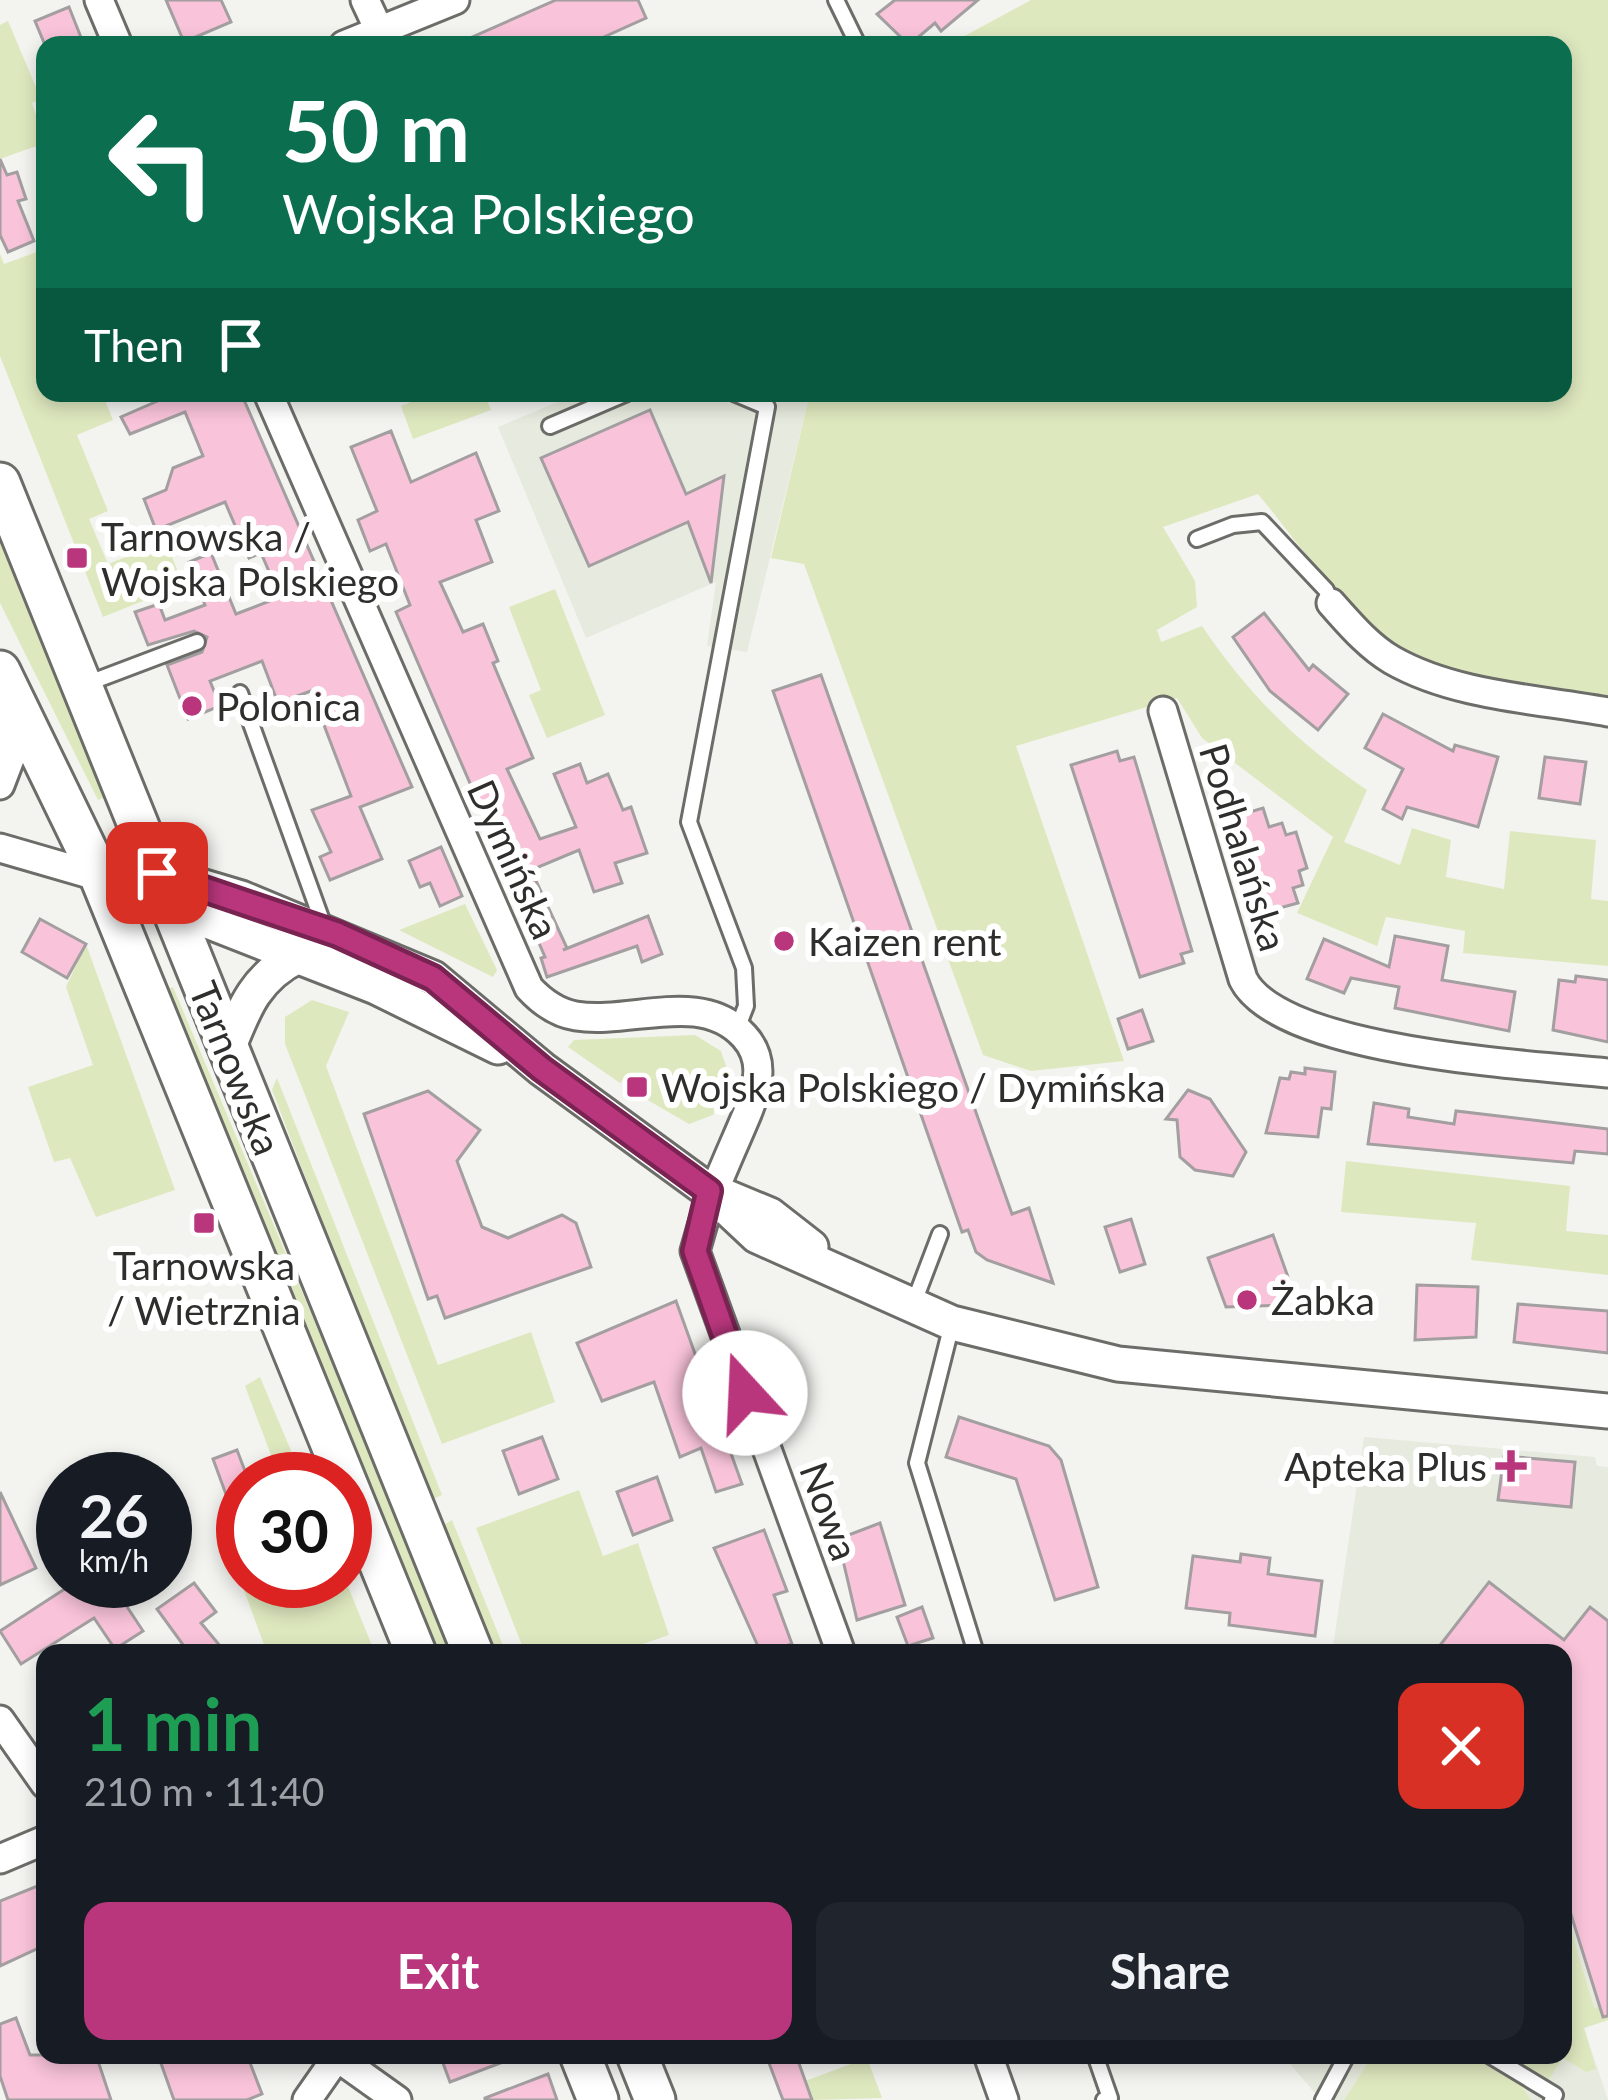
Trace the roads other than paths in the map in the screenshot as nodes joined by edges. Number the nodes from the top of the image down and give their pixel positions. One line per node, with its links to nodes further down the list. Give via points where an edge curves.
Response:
1 (99, 0): 6 (street)
2 (365, 0): 5 (street)
3 (455, 0): 5 (street)
4 (836, 0): 8 (lane)
5 (379, 30): 7 (street)
6 (114, 36)
7 (365, 36)
8 (854, 36)
9 (272, 402): 28 (street, Dymińska, via 530,988 578,1017 708,1012)
10 (607, 402): 12 (lane)
11 (772, 402): 28 (lane, via 688,822 744,968 746,1013)
12 (550, 426)
13 (0, 483): 18 (main road, Tarnowska)
14 (1197, 539): 15 (lane, via 1262,523)
15 (1331, 603): 21 (street, via 1378,650 1409,668)
16 (197, 642): 18 (lane)
17 (5, 682): 22 (street, via 13,752); 24 (main road, Tarnowska)
18 (82, 686): 25 (main road, Tarnowska)
19 (240, 693): 26 (lane)
20 (1163, 711): 31 (street, Podhalańska, via 1243,979 1259,1004 1395,1050)
21 (1608, 712)
22 (0, 785)
23 (0, 848): 24 (street)
24 (100, 877): 25 (street); 37 (main road, Tarnowska)
25 (164, 890): 26 (street); 27 (street); 29 (main road, Tarnowska)
26 (325, 929): 30 (street, via 433,978)
27 (298, 956): 29 (street, via 247,1000); 30 (street)
28 (736, 1029): 32 (street, via 759,1075)
29 (228, 1049): 38 (main road, Tarnowska)
30 (542, 1069): 32 (street)
31 (1608, 1073)
32 (709, 1191): 34 (street, via 757,1236); 39 (street, Nowa, via 698,1263)
33 (940, 1234): 34 (lane)
34 (913, 1305): 35 (street)
35 (952, 1323): 36 (street, via 1118,1364); 40 (lane, via 917,1463)
36 (1608, 1411)
37 (412, 1644)
38 (469, 1644)
39 (838, 1644)
40 (973, 1644)
41 (0, 1720): 42 (street)
42 (36, 1771)
43 (36, 1844): 44 (street)
44 (0, 1859)
45 (331, 2064): 53 (street)
46 (347, 2064): 54 (street)
47 (584, 2064): 55 (main road)
48 (641, 2064): 56 (main road)
49 (991, 2064): 57 (street)
50 (1099, 2064): 58 (lane, via 1110,2098)
51 (1342, 2064): 59 (lane)
52 (1504, 2064): 60 (lane)
53 (307, 2100)
54 (397, 2100)
55 (598, 2100)
56 (655, 2100)
57 (1004, 2100)
58 (1104, 2100)
59 (1323, 2100)
60 (1552, 2100)

